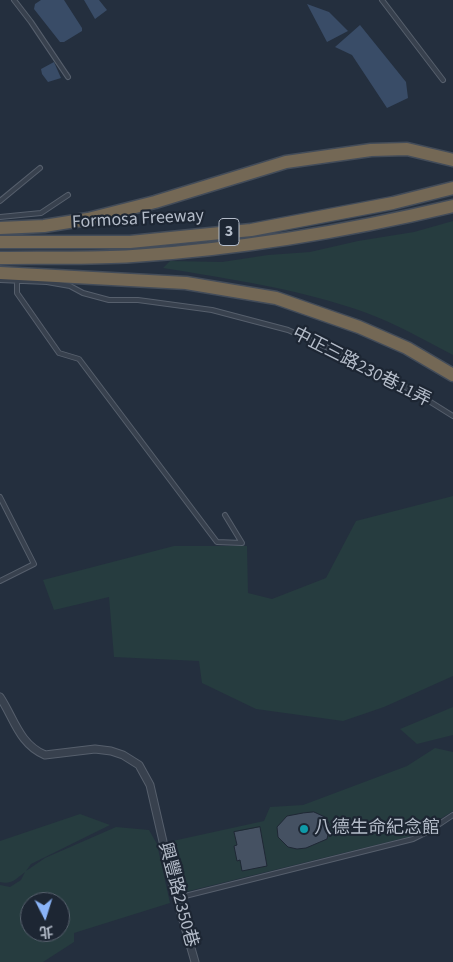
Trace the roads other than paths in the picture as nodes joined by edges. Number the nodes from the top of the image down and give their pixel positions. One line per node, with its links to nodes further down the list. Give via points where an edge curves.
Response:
1 (14, 0): 3 (lane)
2 (382, 0): 4 (lane)
3 (68, 77)
4 (443, 80)
5 (453, 160): 12 (highway, via 407,150 371,150 286,162 88,219)
6 (40, 168): 9 (lane)
7 (453, 188): 13 (highway, Formosa Freeway / 3, via 393,203 250,230 130,242)
8 (68, 195): 11 (lane, via 41,213)
9 (0, 201)
10 (453, 206): 14 (highway, Formosa Freeway / 3, via 275,242 133,256)
11 (0, 217)
12 (0, 228)
13 (0, 242)
14 (0, 258)
15 (1, 278): 16 (lane, 中正三路230巷11弄); 17 (highway, via 186,283 276,298 359,327 407,348)
16 (17, 280): 18 (lane, 中正三路230巷11弄, via 70,286 109,300 138,300 212,310 288,330 342,354); 20 (lane, via 17,293 60,353 79,359 216,542 242,543)
17 (453, 375)
18 (453, 416)
19 (0, 497): 21 (lane, via 34,564)
20 (225, 515)
21 (0, 581)
22 (0, 697): 24 (street, 興豐路2350巷, via 16,728 37,752 45,755 111,751 139,764 150,785)
23 (453, 815): 24 (lane, via 413,839)
24 (178, 898): 25 (street, 興豐路2350巷)
25 (196, 962)

